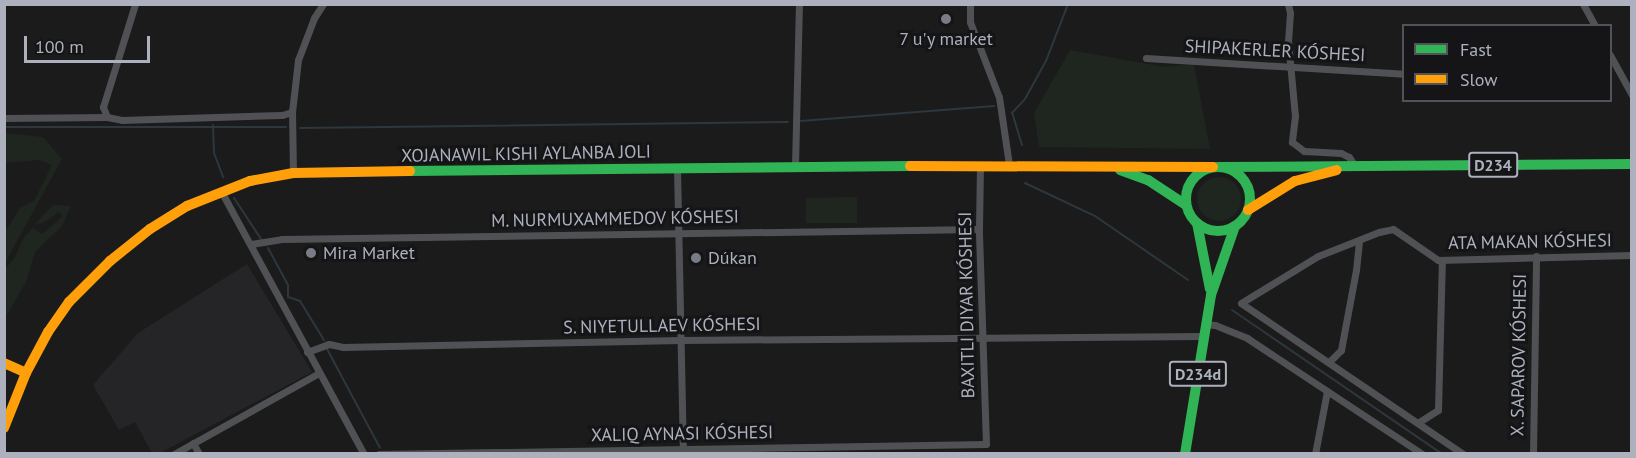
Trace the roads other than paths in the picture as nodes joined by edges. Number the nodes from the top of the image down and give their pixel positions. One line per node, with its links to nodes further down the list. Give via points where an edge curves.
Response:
1 (135, 4): 14 (street, via 103,107)
2 (323, 4): 13 (street, via 298,60)
3 (799, 4): 19 (street)
4 (970, 4): 18 (street, via 970,22 999,97)
5 (1288, 4): 10 (street)
6 (1583, 4): 7 (street)
7 (1593, 24)
8 (1612, 57): 12 (street)
9 (1146, 58): 10 (street, SHIPAKERLER KÓSHESI)
10 (1291, 69): 11 (street, SHIPAKERLER KÓSHESI); 21 (street, via 1295,116 1292,142 1304,151 1341,153)
11 (1402, 74)
12 (1632, 96)
13 (292, 112): 14 (street, via 133,120); 24 (street)
14 (107, 117): 15 (street)
15 (4, 118)
16 (1632, 164): 21 (main road, D234)
17 (980, 165): 18 (main road, D234); 19 (main road, D234); 30 (street)
18 (1009, 165): 20 (main road, D234)
19 (795, 166): 23 (main road, D234)
20 (1108, 166): 22 (main road, D234); 26 (main road, D234, via 1148,180)
21 (1355, 166): 22 (main road, D234); 27 (main road, D234, via 1295,181)
22 (1216, 167): 26 (main road, via 1194,177); 27 (main road, D234, via 1229,169 1244,181 1250,200)
23 (677, 168): 24 (main road, D234); 31 (street)
24 (293, 173): 25 (main road, D234)
25 (221, 191): 33 (street); 45 (main road, D234, via 150,229 110,261 69,302)
26 (1186, 205): 28 (main road, D234)
27 (1248, 210): 29 (main road)
28 (1197, 224): 29 (main road, via 1216,231); 37 (main road, D234d)
29 (1236, 226): 37 (main road, D234d)
30 (979, 228): 31 (street, M. NURMUXAMMEDOV KÓSHESI); 39 (street)
31 (680, 232): 33 (street, M. NURMUXAMMEDOV KÓSHESI, via 282,239); 41 (street)
32 (1359, 240): 36 (street, ATA MAKAN KÓSHESI, via 1393,229); 43 (street, via 1341,350); 43 (street, ATA MAKAN KÓSHESI, via 1318,256 1242,303)
33 (251, 244): 42 (street)
34 (1632, 255): 35 (street, ATA MAKAN KÓSHESI)
35 (1536, 256): 36 (street, ATA MAKAN KÓSHESI); 60 (street, X. SAPAROV KÓSHESI)
36 (1442, 260): 48 (street, via 1438,410)
37 (1211, 295): 38 (main road, D234d)
38 (1205, 324): 40 (main road, D234d); 47 (street, via 1247,338)
39 (982, 336): 40 (street, S. NIYETULLAEV KÓSHESI); 41 (street, S. NIYETULLAEV KÓSHESI); 51 (street, via 986,444)
40 (1204, 336): 56 (main road, D234d)
41 (681, 340): 42 (street, S. NIYETULLAEV KÓSHESI, via 343,347 329,344); 51 (street)
42 (307, 352): 46 (street)
43 (1329, 362): 48 (street)
44 (4, 363): 45 (main road)
45 (26, 373): 49 (main road, D234)
46 (318, 373): 50 (street); 54 (street)
47 (1327, 391): 57 (street); 58 (street)
48 (1419, 422): 59 (street)
49 (4, 428)
50 (192, 442): 52 (street); 53 (street)
51 (683, 451): 55 (street)
52 (174, 453)
53 (199, 453)
54 (364, 453)
55 (379, 453)
56 (1185, 453)
57 (1316, 453)
58 (1422, 453)
59 (1463, 453)
60 (1533, 453)

